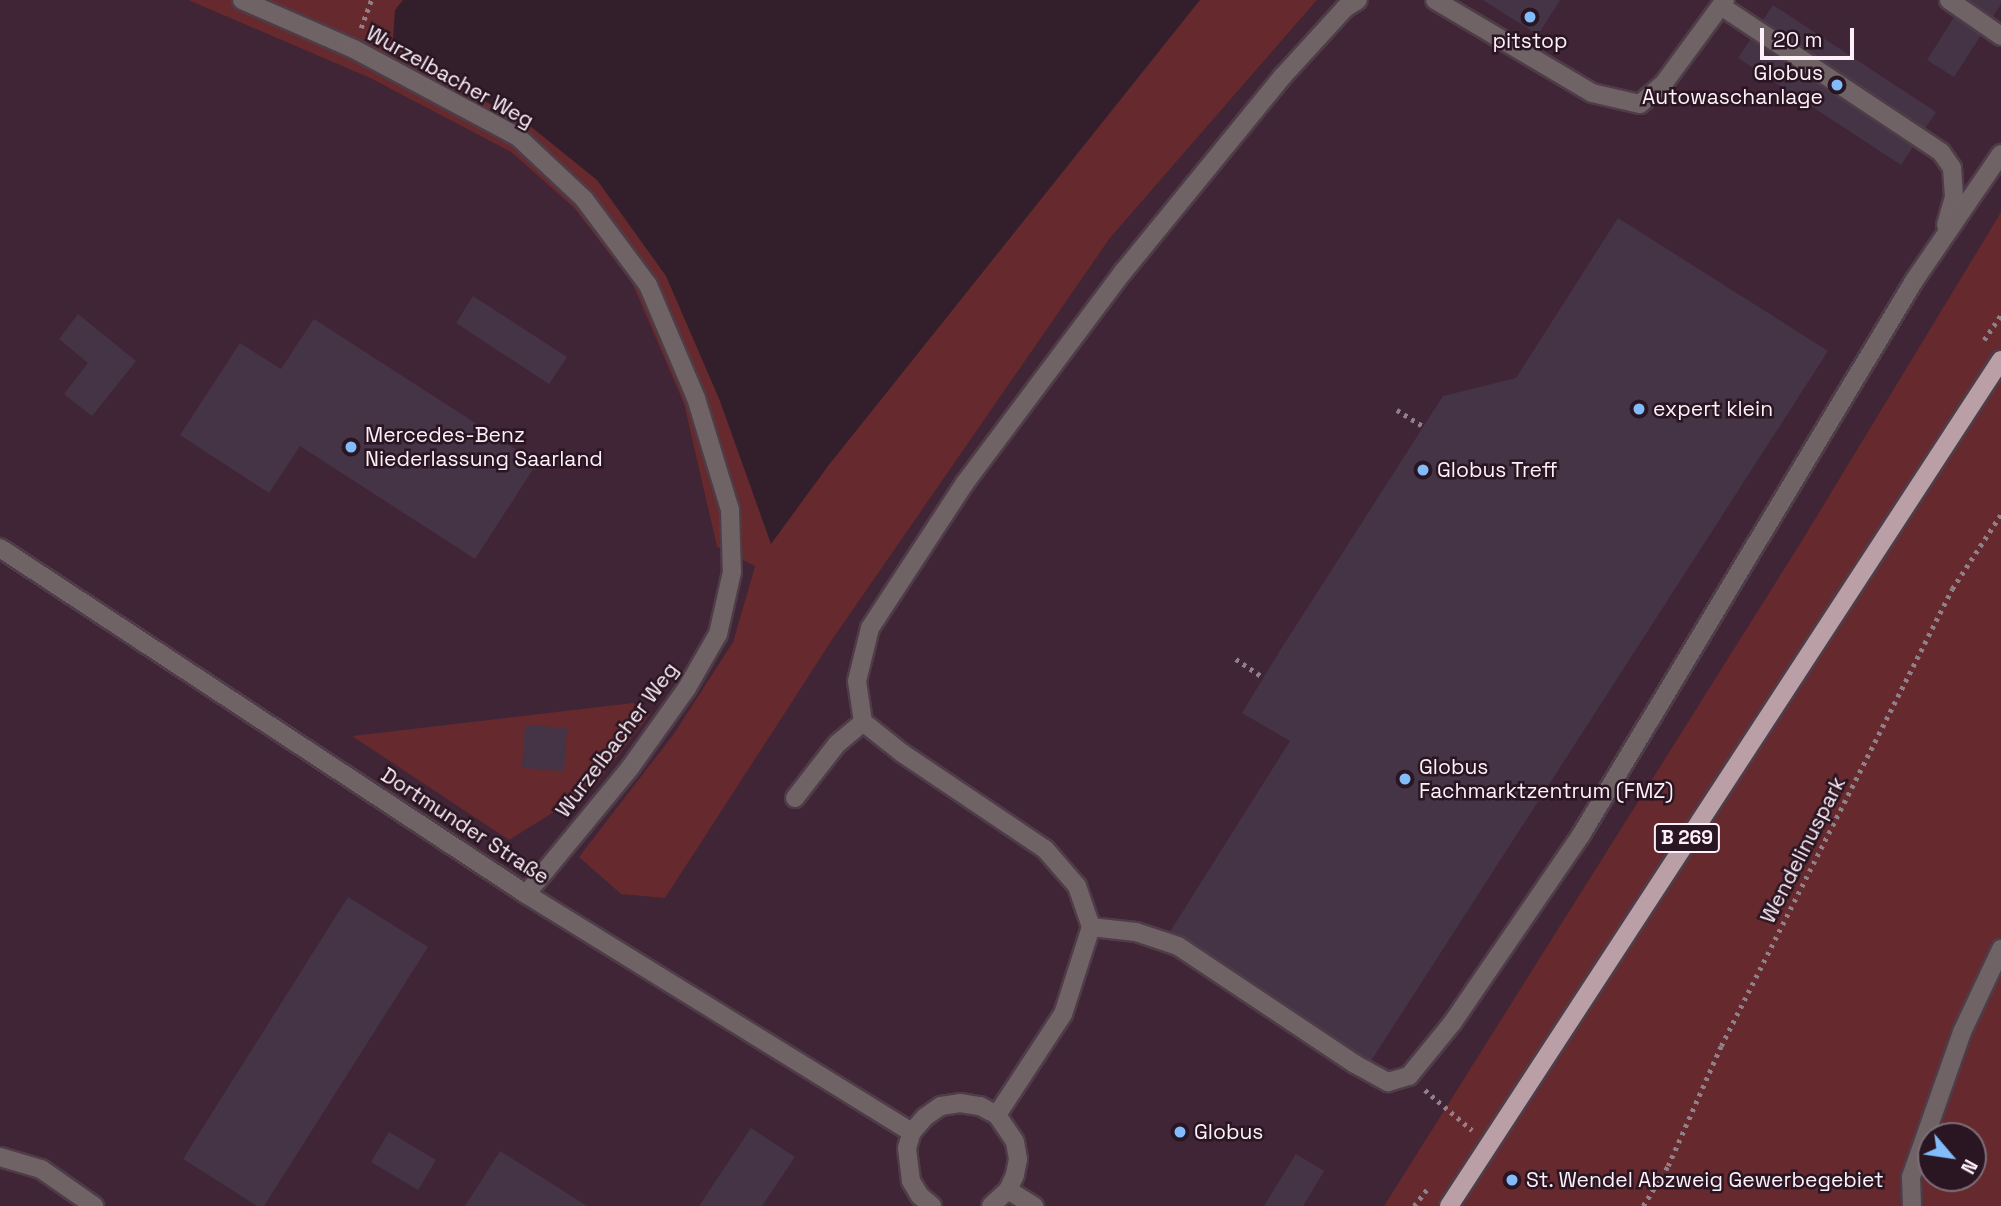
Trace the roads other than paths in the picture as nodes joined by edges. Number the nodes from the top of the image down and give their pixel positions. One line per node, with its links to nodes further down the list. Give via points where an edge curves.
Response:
1 (242, 0): 13 (street, Wurzelbacher Weg, via 354,49 518,137 584,199 648,285 696,398 730,510 732,572 718,634 687,688 630,768)
2 (1359, 0): 11 (street, via 1345,8 1283,76 1124,272 965,483 870,628 857,681)
3 (1435, 0): 5 (street, via 1592,93 1640,104 1664,83)
4 (1950, 0): 6 (street)
5 (1723, 3): 8 (street, via 1941,152 1952,169 1954,197)
6 (2001, 36)
7 (2001, 154): 8 (street)
8 (1942, 239): 14 (street, via 1581,835 1453,1023 1409,1076 1388,1082 1355,1064 1178,946 1136,932)
9 (2001, 360): 24 (main road, B 269)
10 (0, 548): 13 (street, Dortmunder Straße)
11 (863, 722): 12 (street, via 837,744); 14 (street, via 1045,849 1077,886)
12 (795, 799)
13 (526, 894): 17 (street, Dortmunder Straße)
14 (1091, 927): 16 (street, via 1063,1014)
15 (2001, 949): 25 (street, via 1962,1032 1911,1177)
16 (997, 1115): 17 (street, via 980,1106 941,1106); 19 (street, via 1008,1127 1016,1150 1015,1175)
17 (912, 1132): 21 (street, via 906,1165 915,1188)
18 (0, 1157): 20 (street, via 41,1169)
19 (1008, 1191): 22 (street); 23 (street)
20 (94, 1206)
21 (932, 1206)
22 (991, 1206)
23 (1034, 1206)
24 (1449, 1206)
25 (1912, 1206)

